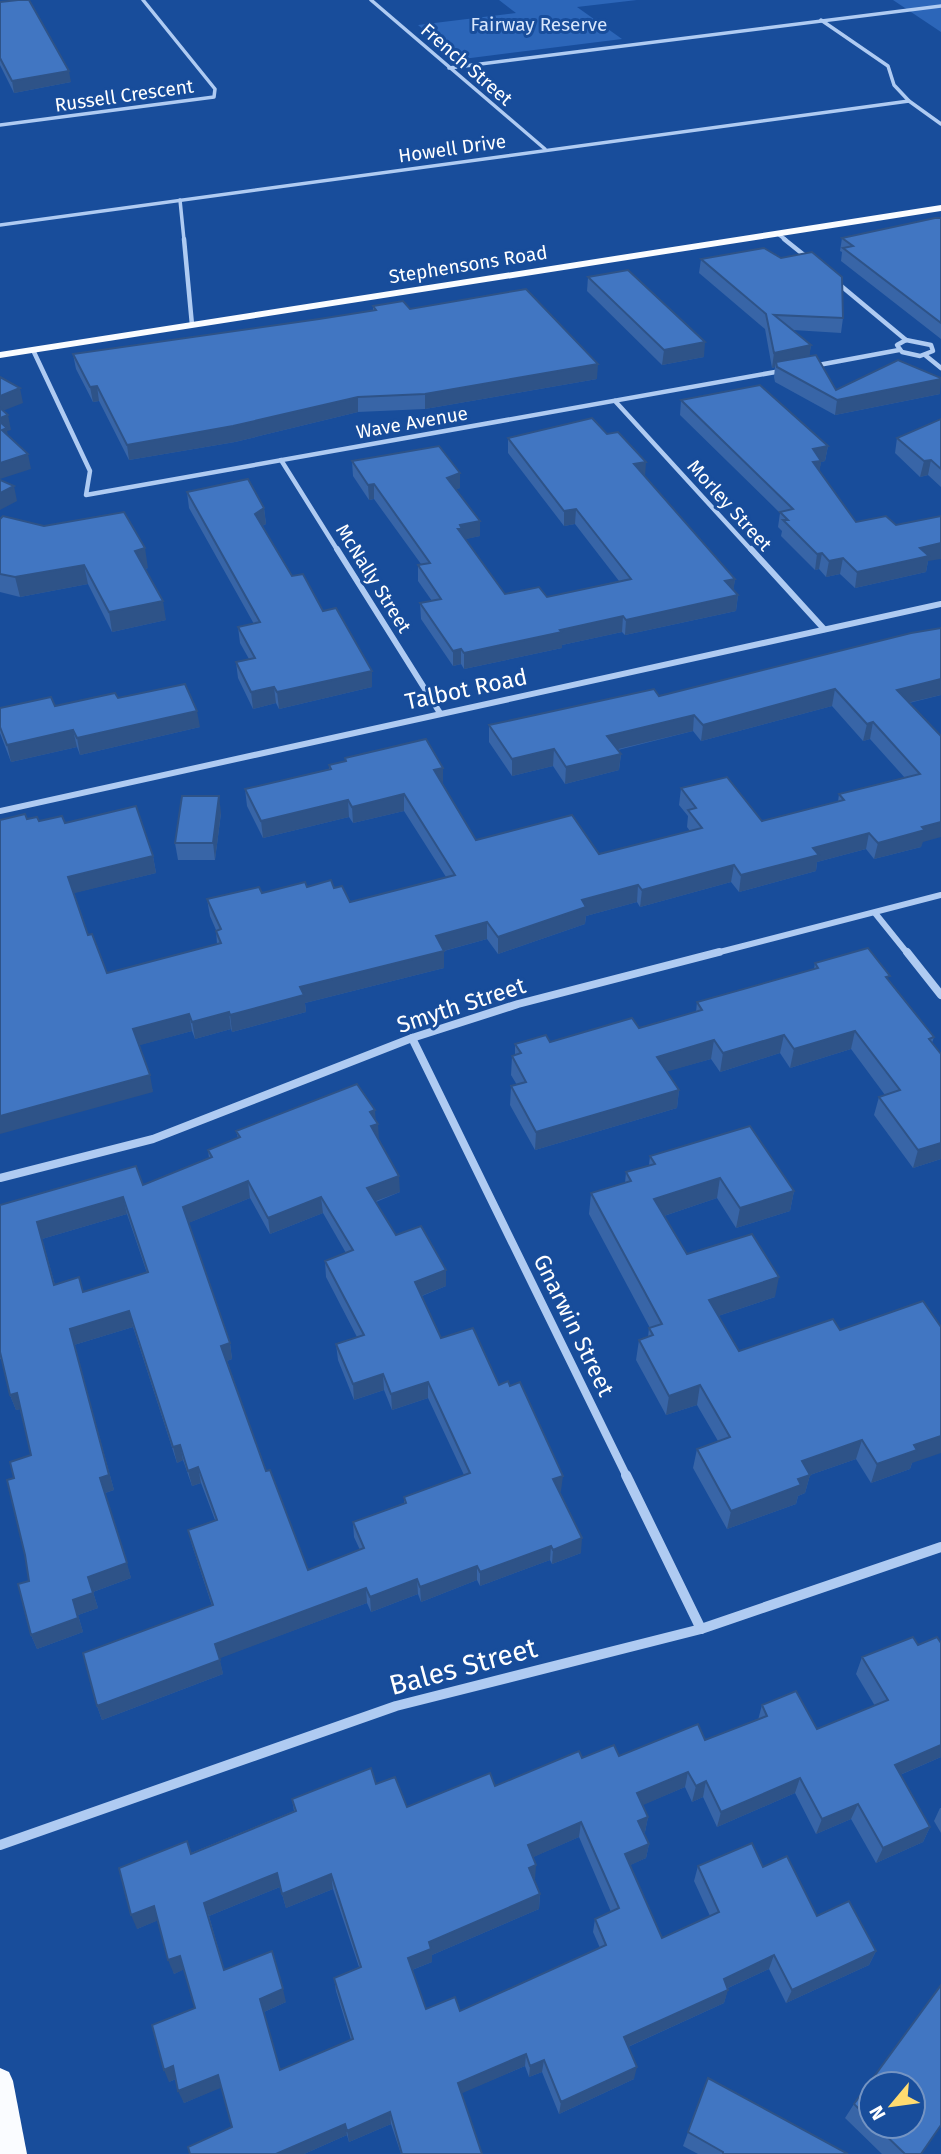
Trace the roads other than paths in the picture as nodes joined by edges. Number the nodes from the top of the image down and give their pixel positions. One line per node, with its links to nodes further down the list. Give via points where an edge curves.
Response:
1 (142, 0): 8 (street, Russell Crescent, via 215,89 214,97)
2 (371, 0): 5 (street, French Street)
3 (941, 6): 4 (street)
4 (821, 20): 5 (street); 6 (street, via 888,66 894,85)
5 (449, 68): 9 (street, French Street)
6 (909, 101): 7 (street); 9 (street, Howell Drive)
7 (941, 124)
8 (0, 125)
9 (545, 149): 10 (street, Howell Drive)
10 (180, 200): 12 (street, Howell Drive); 16 (street)
11 (941, 208): 13 (main road, Stephensons Road)
12 (0, 225)
13 (778, 234): 14 (street); 16 (main road, Stephensons Road)
14 (818, 267)
15 (828, 275): 17 (street)
16 (192, 325): 20 (main road, Stephensons Road)
17 (906, 340): 19 (street); 21 (street, via 897,345)
18 (941, 344): 19 (street)
19 (931, 345): 23 (street, via 933,351)
20 (33, 350): 22 (main road, Stephensons Road); 28 (street, Wave Avenue, via 90,471 86,495)
21 (899, 351): 23 (street); 24 (street)
22 (0, 355)
23 (926, 355): 25 (street)
24 (802, 368)
25 (941, 368)
26 (789, 370): 27 (street, Wave Avenue)
27 (615, 401): 28 (street, Wave Avenue); 30 (street, Morley Street)
28 (281, 460): 31 (street, McNally Street)
29 (941, 604): 30 (street, Talbot Road)
30 (824, 629): 31 (street, Talbot Road)
31 (440, 713): 32 (street, Talbot Road)
32 (0, 811)
33 (941, 895): 34 (street, Smyth Street)
34 (875, 913): 35 (street); 36 (street, Smyth Street, via 518,1004)
35 (941, 995)
36 (412, 1038): 37 (street, Smyth Street, via 153,1139); 39 (street, Gnarwin Street)
37 (0, 1178)
38 (941, 1547): 39 (street, Bales Street)
39 (701, 1629): 40 (street, Bales Street, via 396,1706)
40 (0, 1845)
41 (0, 2081): 42 (main road)
42 (13, 2154)

